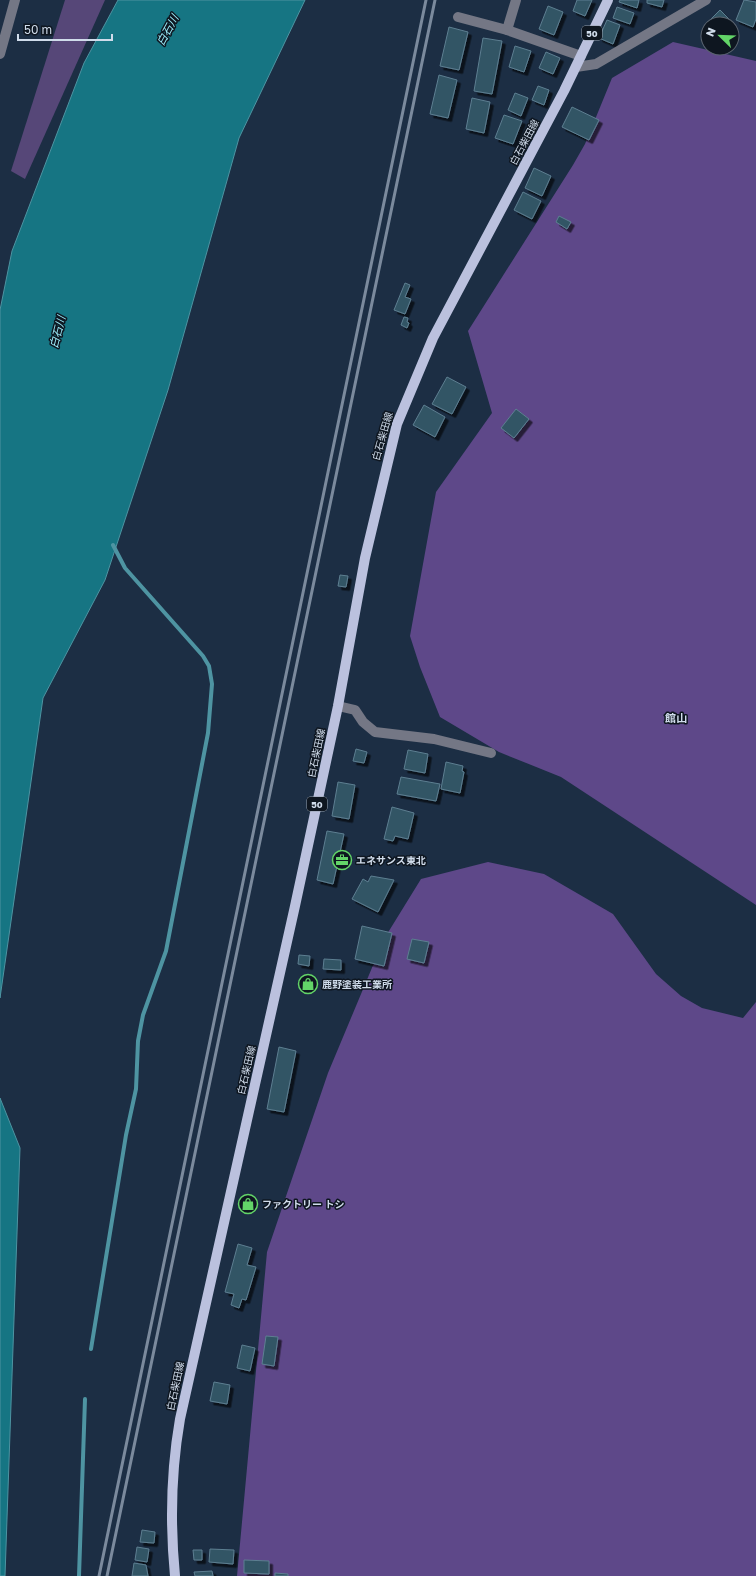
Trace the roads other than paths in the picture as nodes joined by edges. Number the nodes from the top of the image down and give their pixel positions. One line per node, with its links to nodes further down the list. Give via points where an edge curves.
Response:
1 (15, 0): 7 (street)
2 (516, 0): 6 (street)
3 (608, 0): 8 (main road, 白石柴田線 / 50)
4 (706, 0): 9 (street, via 596,64)
5 (458, 17): 6 (street)
6 (507, 30): 8 (street)
7 (0, 54)
8 (581, 56): 9 (main road, 白石柴田線 / 50)
9 (576, 67): 10 (main road, 白石柴田線 / 50, via 434,338 397,424 365,558)
10 (338, 706): 11 (street, via 355,710 363,722 375,732 434,739); 12 (main road, 白石柴田線 / 50, via 180,1420 172,1503)
11 (491, 753)
12 (175, 1576)

